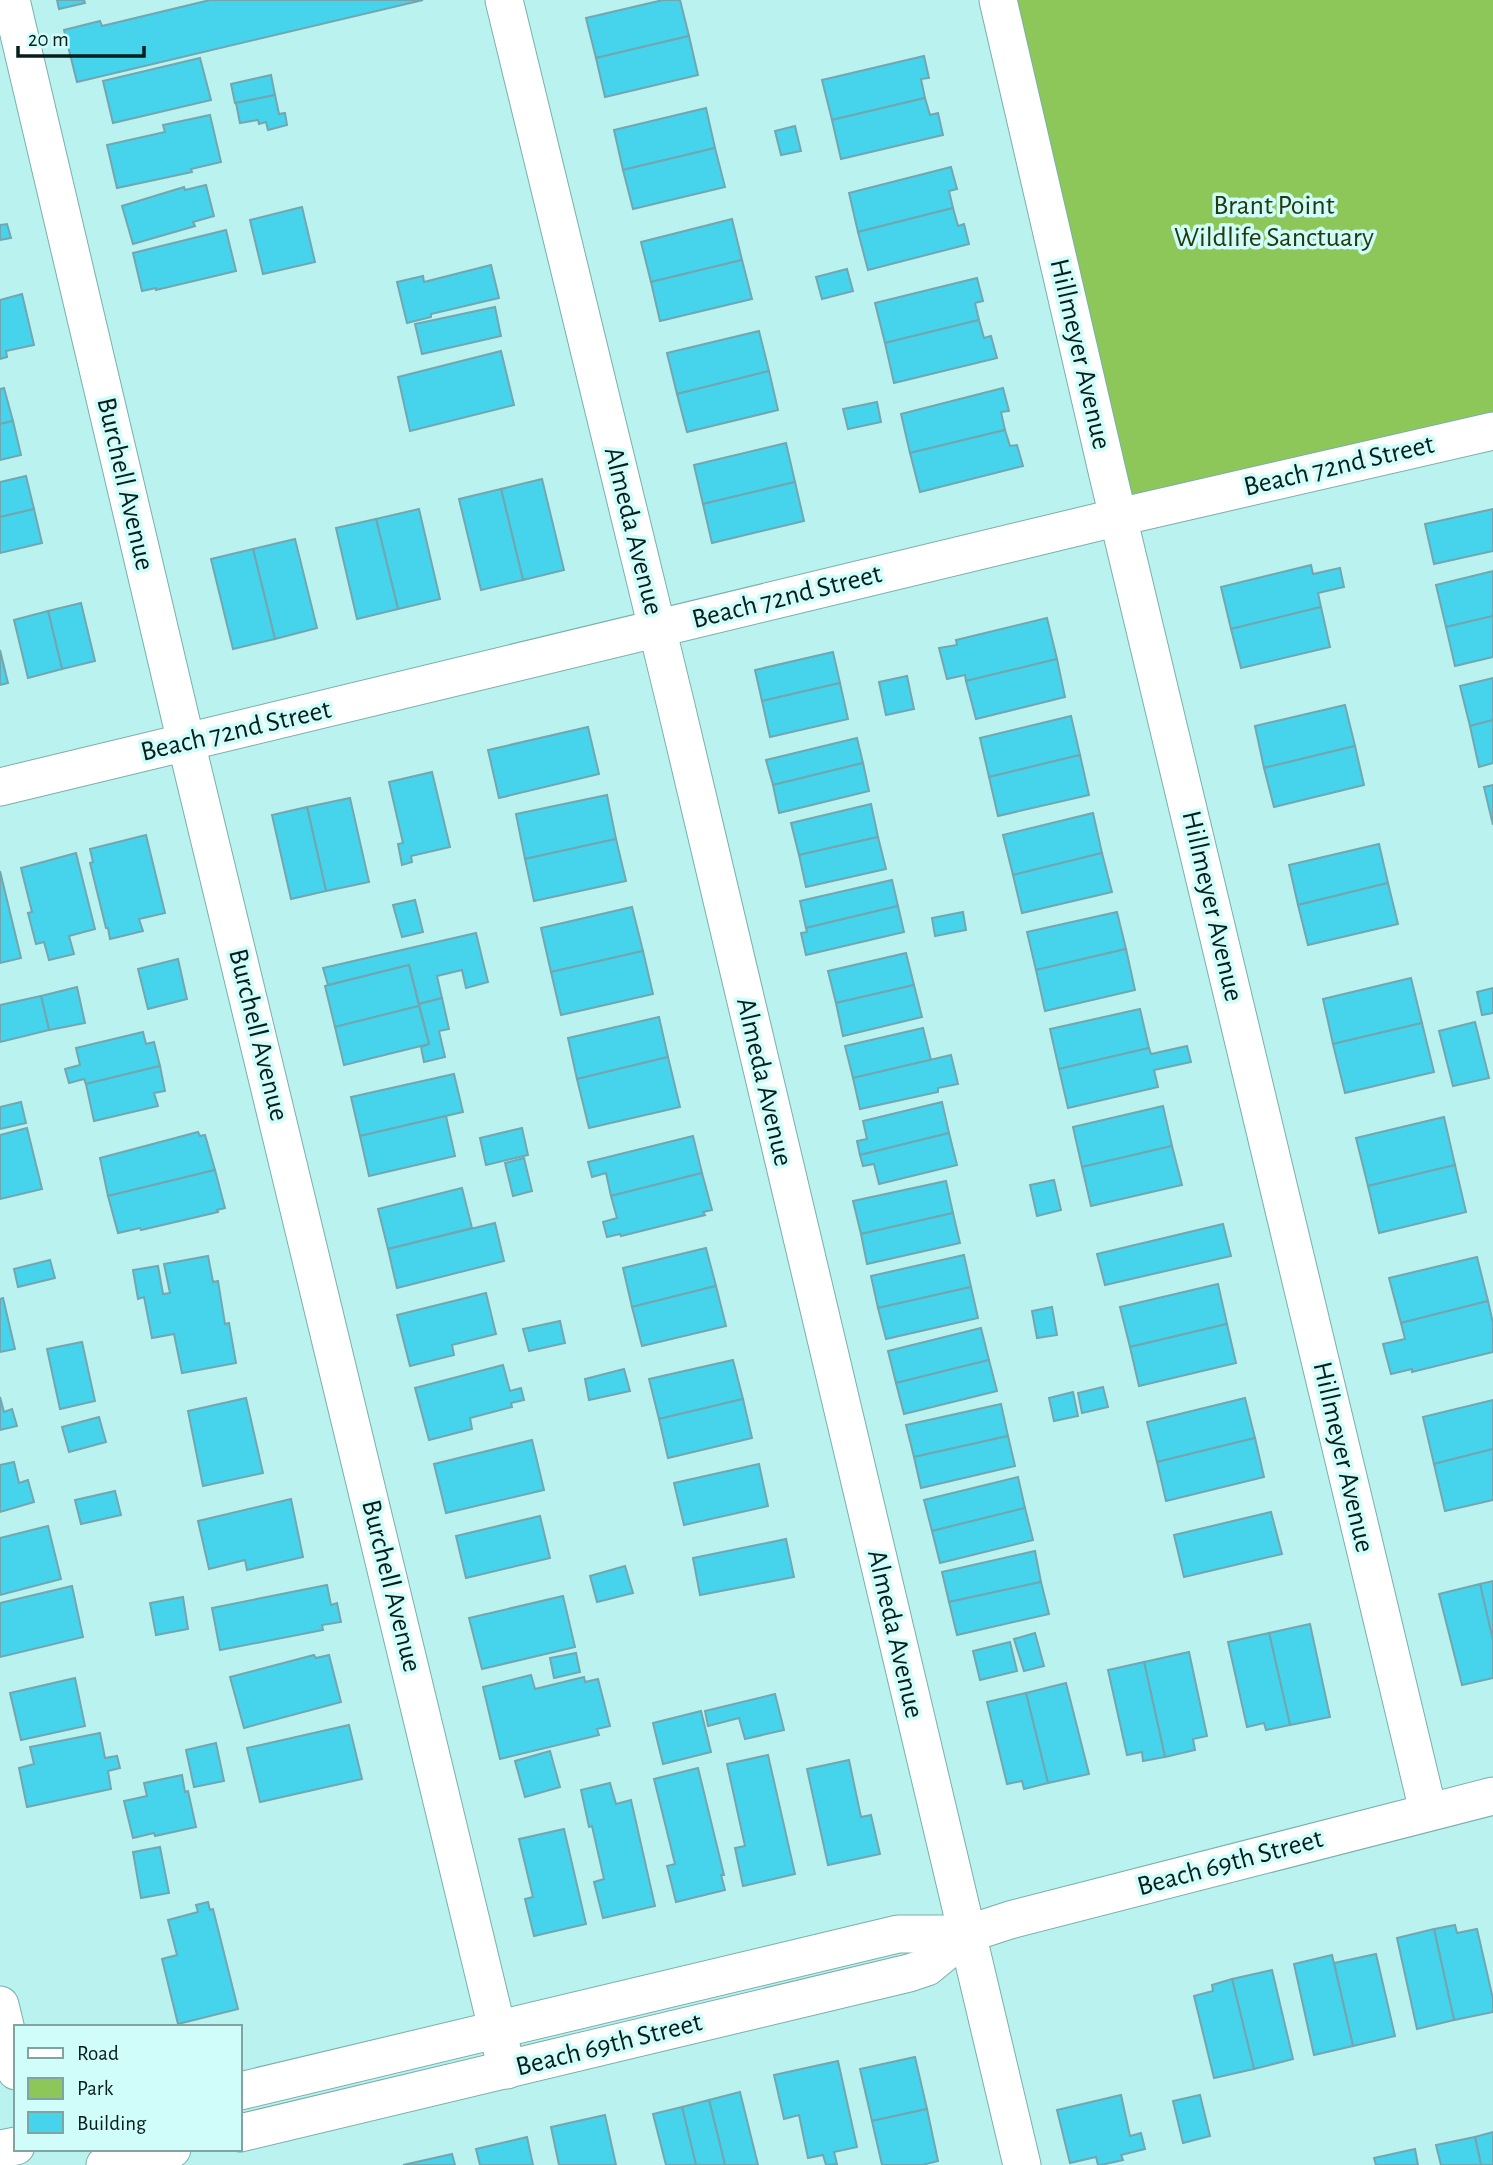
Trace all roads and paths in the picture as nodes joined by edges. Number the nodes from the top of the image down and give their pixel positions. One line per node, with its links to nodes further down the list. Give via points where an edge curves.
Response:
1 (11, 0): 7 (street, Burchell Avenue)
2 (504, 0): 6 (street, Almeda Avenue)
3 (998, 0): 5 (street, Hillmeyer Avenue)
4 (1493, 431): 5 (street, Beach 72nd Street)
5 (1119, 517): 6 (street, Beach 72nd Street); 10 (street, Hillmeyer Avenue)
6 (656, 630): 7 (street, Beach 72nd Street); 11 (street, Almeda Avenue)
7 (186, 742): 8 (street, Beach 72nd Street); 13 (street, Burchell Avenue)
8 (0, 787)
9 (1493, 1796): 10 (street, Beach 69th Street)
10 (1428, 1811): 11 (street, Beach 69th Street)
11 (967, 1934): 13 (street, Beach 69th Street, via 898,1934); 15 (street, Beach 69th Street, via 928,1967); 20 (street, Almeda Avenue)
12 (0, 2005): 14 (street)
13 (498, 2029): 15 (street, Burchell Avenue); 16 (street, Beach 69th Street)
14 (14, 2063)
15 (507, 2070): 17 (street, Beach 69th Street)
16 (242, 2091)
17 (242, 2133)
18 (164, 2151): 19 (street)
19 (105, 2165)
20 (1022, 2165)

